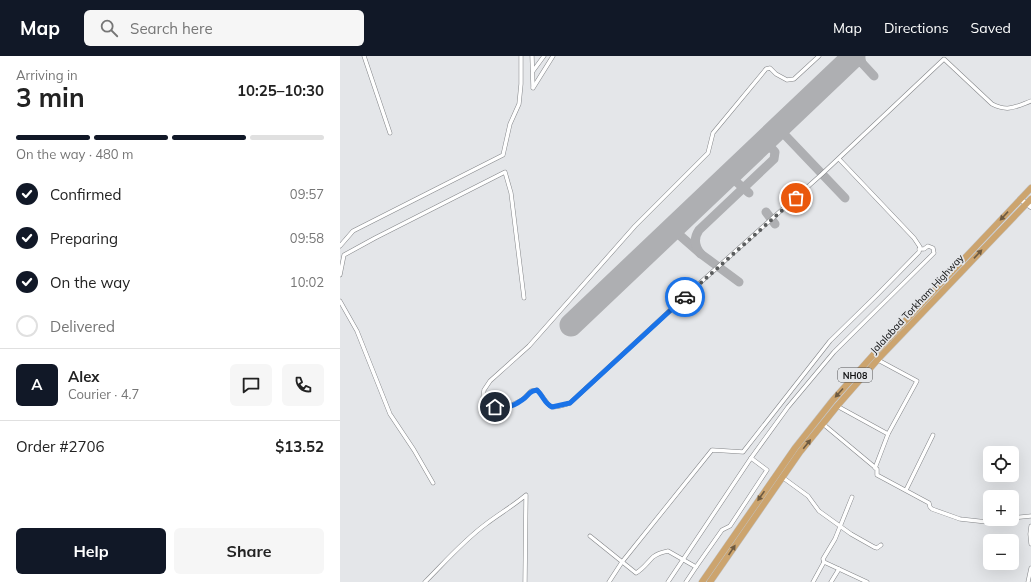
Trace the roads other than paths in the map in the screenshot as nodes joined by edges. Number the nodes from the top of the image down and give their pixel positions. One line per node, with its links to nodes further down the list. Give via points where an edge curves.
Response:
1 (364, 56): 9 (street)
2 (521, 56): 15 (street, via 519,104 510,124 503,155 353,231)
3 (532, 56): 7 (street)
4 (544, 56): 7 (street)
5 (553, 56): 7 (street, via 533,88)
6 (820, 56): 10 (street, via 794,79 787,80 770,68 766,69 713,133 708,153 635,226 529,346 490,381 483,397 488,404 503,409 522,400 531,391 537,390 546,404 552,407 570,403)
7 (532, 71)
8 (1031, 101): 10 (street, via 1009,109 992,104 944,59)
9 (390, 132)
10 (839, 158): 16 (street, via 914,238 920,247)
11 (1031, 188): 13 (highway, NH08)
12 (1031, 198): 14 (highway, Jalalabad Torkham Highway / NH08)
13 (1020, 199): 14 (street); 50 (highway, NH08, one-way to 50, via 833,400 795,448)
14 (1028, 206): 20 (highway, Jalalabad Torkham Highway / NH08, one-way to 14)
15 (340, 246)
16 (919, 250): 25 (street, via 928,246 933,248 934,253 834,352 788,407); 40 (street, via 830,341 743,452 712,450)
17 (340, 274): 18 (street, via 344,255 505,172 511,193)
18 (524, 298)
19 (340, 301): 28 (street, via 357,331 390,414)
20 (878, 360): 21 (highway, Jalalabad Torkham Highway / NH08); 23 (street, via 917,381)
21 (837, 406): 22 (highway, Jalalabad Torkham Highway / NH08); 23 (street)
22 (823, 424): 26 (street); 27 (highway, Jalalabad Torkham Highway / NH08, one-way to 22)
23 (888, 434): 26 (street)
24 (933, 435): 29 (street)
25 (751, 458): 39 (street); 42 (street, via 767,470 730,526 722,530)
26 (875, 468): 29 (street, via 877,475)
27 (782, 477): 34 (street, via 808,496 819,511); 51 (highway, Jalalabad Torkham Highway / NH08, one-way to 27)
28 (433, 483)
29 (906, 490): 33 (street, via 929,504 932,509 960,519)
30 (852, 497): 34 (street)
31 (1031, 516): 32 (street)
32 (1019, 517)
33 (983, 522)
34 (840, 526): 38 (street, via 874,547); 41 (street, via 823,559)
35 (1031, 526): 37 (street)
36 (590, 536): 40 (street)
37 (1031, 544)
38 (881, 545)
39 (684, 559): 40 (street, via 668,550 653,557 644,569 636,573); 42 (street); 48 (street)
40 (622, 562): 47 (street)
41 (824, 562): 44 (street); 52 (street)
42 (696, 567): 49 (street)
43 (1031, 568): 55 (street)
44 (839, 569): 53 (street); 54 (street)
45 (425, 582): 46 (street, via 486,524 526,496)
46 (525, 582)
47 (608, 582)
48 (668, 582)
49 (686, 582)
50 (702, 582)
51 (710, 582)
52 (813, 582)
53 (831, 582)
54 (867, 582)
55 (1028, 582)

